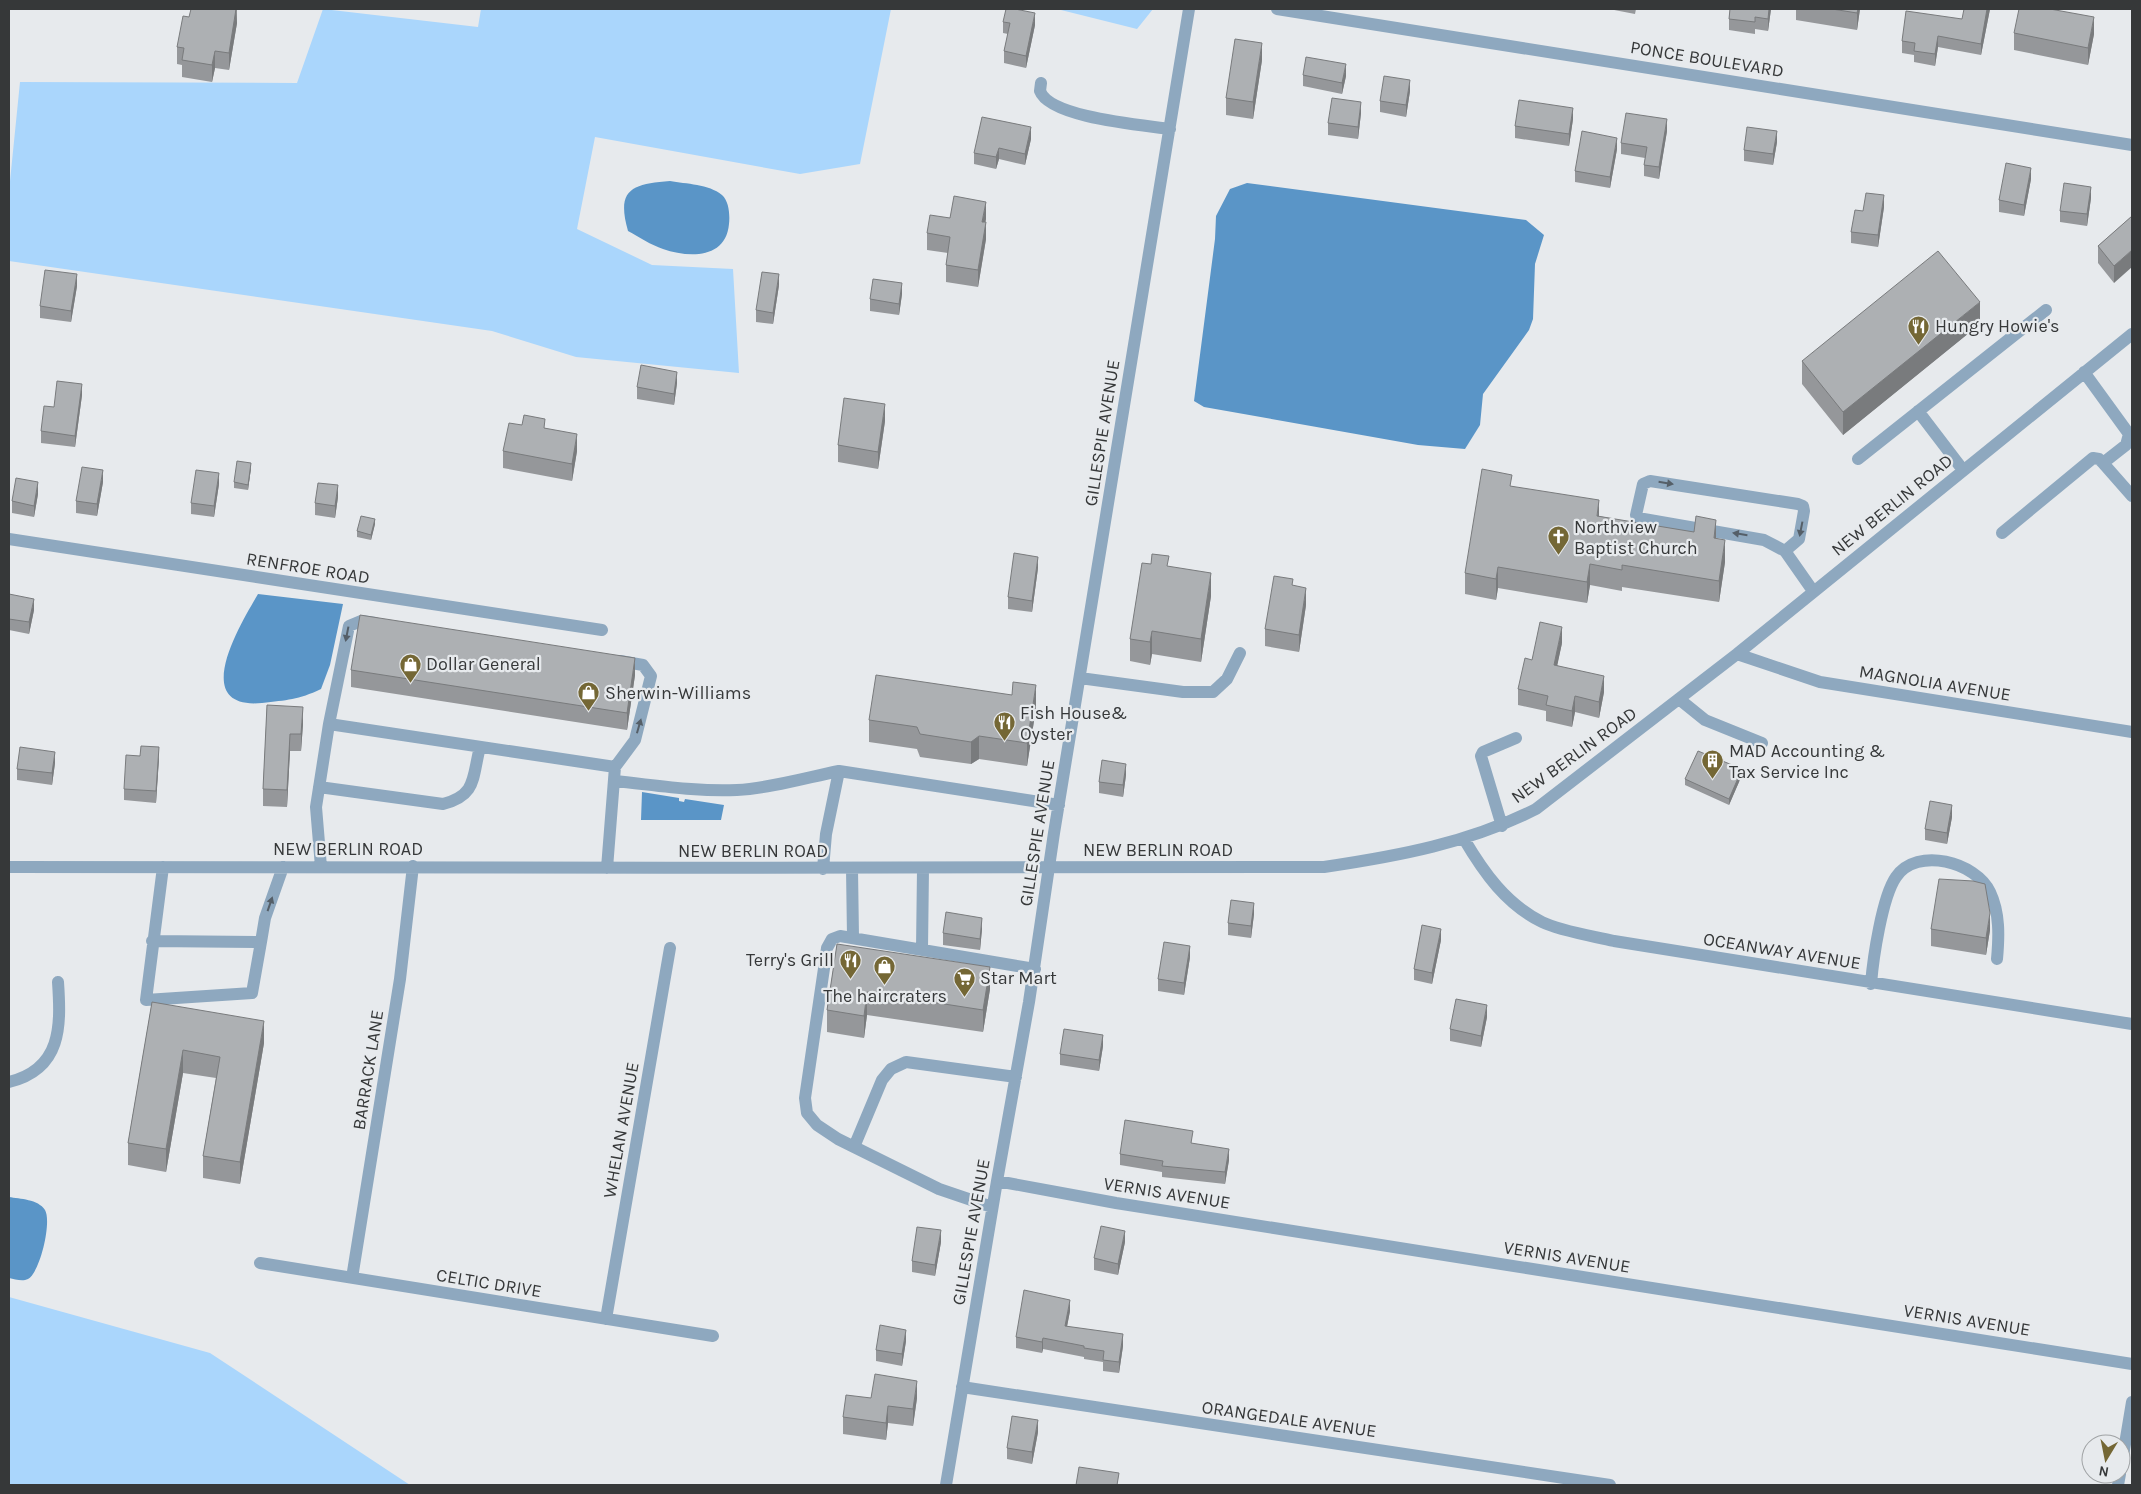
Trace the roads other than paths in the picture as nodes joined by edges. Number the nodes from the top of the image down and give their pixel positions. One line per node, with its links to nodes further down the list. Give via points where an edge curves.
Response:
1 (1189, 9): 4 (street, GILLESPIE AVENUE)
2 (1277, 9): 5 (street, PONCE BOULEVARD)
3 (1042, 83): 4 (street, via 1040,91 1045,98 1076,113 1095,119)
4 (1170, 129): 23 (street, GILLESPIE AVENUE)
5 (2132, 145)
6 (2046, 310): 9 (street)
7 (2131, 336): 8 (street, NEW BERLIN ROAD)
8 (2084, 372): 11 (street, via 2130,434 2126,445); 12 (street, NEW BERLIN ROAD)
9 (1918, 411): 10 (street); 12 (street)
10 (1858, 459)
11 (2103, 463): 13 (street); 14 (street, via 2092,458)
12 (1964, 470): 17 (street, NEW BERLIN ROAD)
13 (2132, 496)
14 (2002, 533)
15 (9, 539): 19 (street, RENFROE ROAD)
16 (1785, 550): 16 (street, one-way to 16, via 1754,537 1638,518 1643,484 1650,481 1803,506 1799,539); 17 (street)
17 (1813, 591): 21 (street, NEW BERLIN ROAD)
18 (390, 626): 25 (street, one-way to 25, via 361,621 349,626)
19 (602, 630)
20 (1240, 653): 23 (street, via 1227,679 1213,692 1183,692)
21 (1737, 654): 24 (street, NEW BERLIN ROAD); 26 (street, MAGNOLIA AVENUE, via 1820,682)
22 (604, 659): 30 (street, one-way to 22, via 635,740 651,676 643,665)
23 (1080, 678): 34 (street, GILLESPIE AVENUE)
24 (1679, 699): 28 (street, via 1705,720); 35 (street, NEW BERLIN ROAD, via 1536,809)
25 (329, 724): 29 (street); 33 (street)
26 (2132, 732)
27 (1516, 738): 35 (street, via 1483,752 1481,756)
28 (1762, 744)
29 (480, 747): 30 (street); 33 (street, via 467,793 458,800 443,804)
30 (615, 767): 32 (street)
31 (838, 772): 32 (street, via 734,790); 34 (street); 44 (street)
32 (614, 781): 42 (street)
33 (319, 787): 37 (street, via 316,807)
34 (1059, 805): 43 (street, GILLESPIE AVENUE)
35 (1502, 826): 36 (street, NEW BERLIN ROAD)
36 (1464, 839): 43 (street, NEW BERLIN ROAD, via 1396,856 1324,867); 55 (street, OCEANWAY AVENUE, via 1479,866 1503,895 1543,922 1614,941)
37 (321, 866): 38 (street, NEW BERLIN ROAD); 41 (street, NEW BERLIN ROAD)
38 (413, 866): 42 (street, NEW BERLIN ROAD); 63 (street, BARRACK LANE, via 400,979)
39 (9, 867): 40 (street, NEW BERLIN ROAD)
40 (163, 867): 41 (street, NEW BERLIN ROAD); 48 (street)
41 (283, 867): 49 (street, one-way to 41)
42 (607, 868): 44 (street, NEW BERLIN ROAD)
43 (1048, 868): 46 (street, NEW BERLIN ROAD); 53 (street, GILLESPIE AVENUE)
44 (823, 869): 45 (street, NEW BERLIN ROAD)
45 (852, 869): 46 (street, NEW BERLIN ROAD); 47 (street)
46 (923, 869): 51 (street)
47 (853, 937): 51 (street); 59 (street, via 832,939 827,948 805,1098 807,1113 817,1125)
48 (152, 941): 49 (street); 49 (street, via 146,1000 252,994)
49 (261, 942)
50 (670, 948): 64 (street, WHELAN AVENUE)
51 (922, 950): 53 (street)
52 (1997, 959): 55 (street, via 1999,931 1990,890 1975,874 1942,861 1921,861 1896,876 1873,955)
53 (1034, 969): 57 (street, GILLESPIE AVENUE)
54 (58, 982): 58 (street, via 58,1038 45,1062 21,1079)
55 (1871, 984): 56 (street, OCEANWAY AVENUE)
56 (2132, 1024)
57 (1016, 1077): 59 (street, via 906,1062 891,1069 882,1080); 60 (street, GILLESPIE AVENUE)
58 (9, 1082)
59 (854, 1147): 61 (street, via 939,1189)
60 (997, 1181): 61 (street, GILLESPIE AVENUE); 66 (street, VERNIS AVENUE)
61 (992, 1207): 67 (street, GILLESPIE AVENUE)
62 (260, 1263): 63 (street, CELTIC DRIVE)
63 (352, 1278): 64 (street, CELTIC DRIVE)
64 (606, 1319): 65 (street, CELTIC DRIVE)
65 (713, 1336)
66 (2132, 1364)
67 (962, 1387): 70 (street, GILLESPIE AVENUE); 71 (street, ORANGEDALE AVENUE)
68 (2132, 1402): 69 (street)
69 (2127, 1434)
70 (946, 1485)
71 (1610, 1485)

